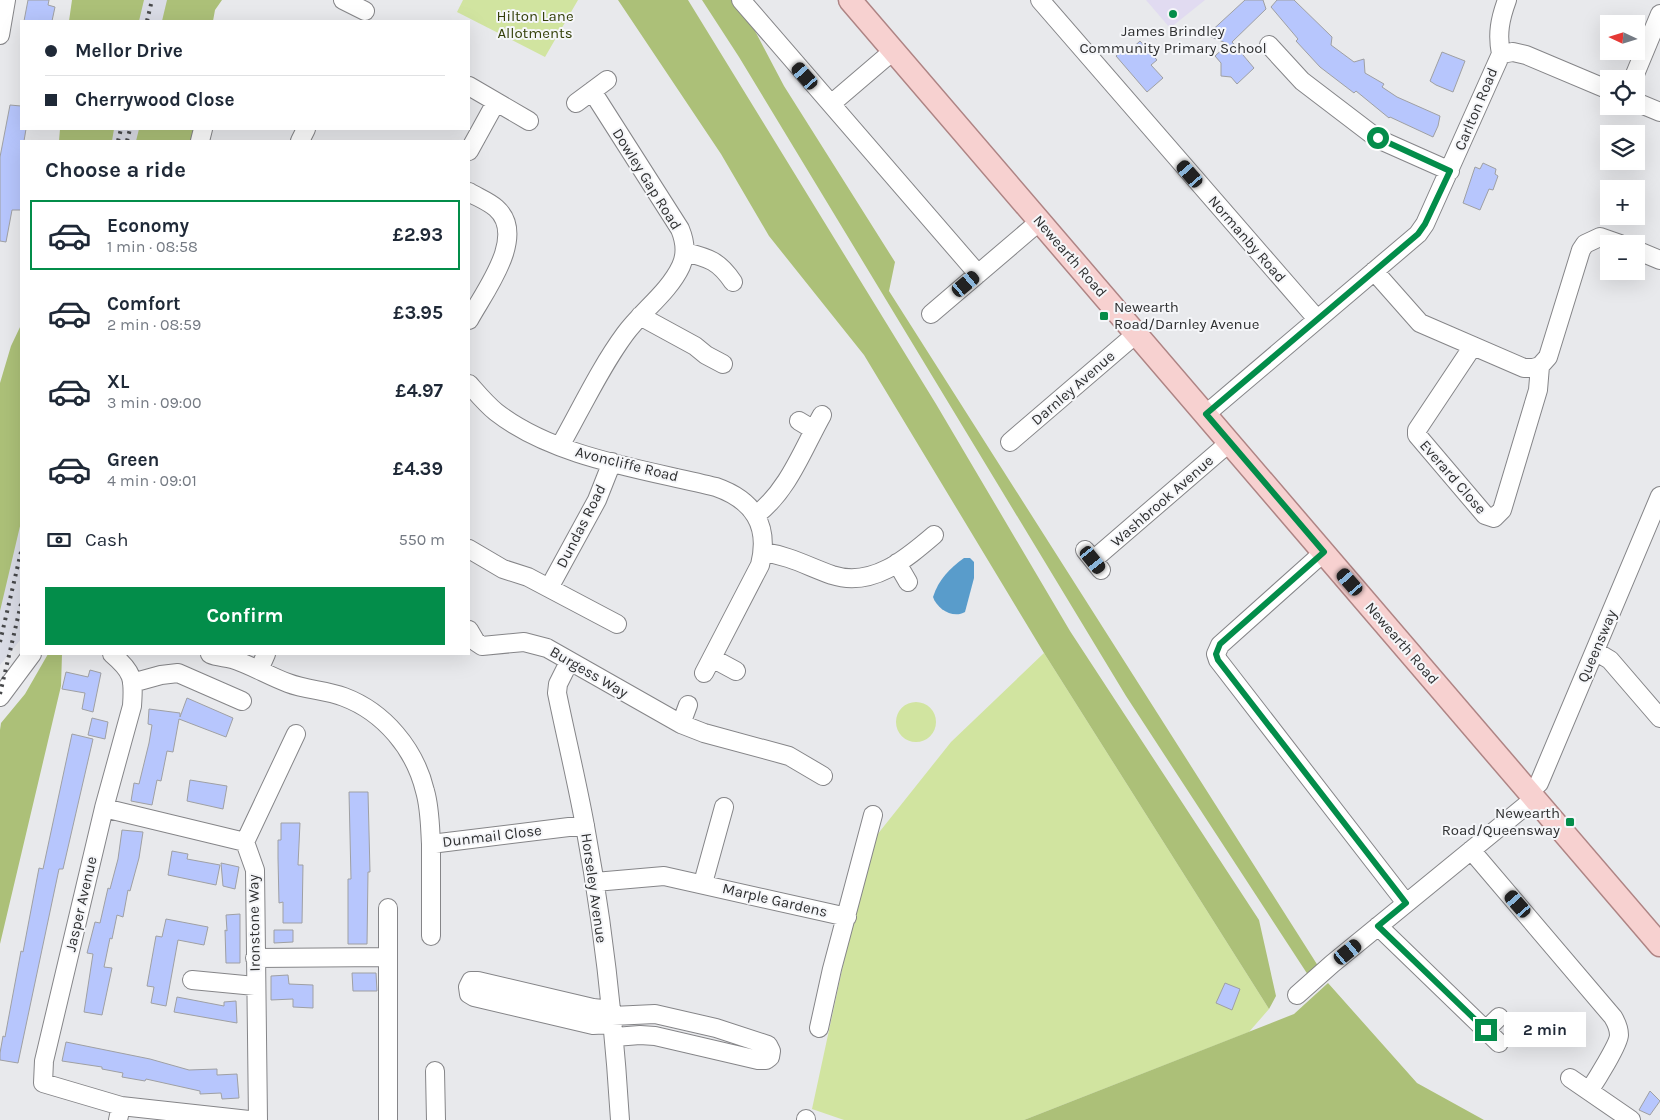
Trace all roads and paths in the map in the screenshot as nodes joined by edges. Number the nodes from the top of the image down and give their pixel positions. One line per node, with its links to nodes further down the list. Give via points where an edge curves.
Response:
1 (343, 0): 7 (street)
2 (741, 0): 20 (street)
3 (850, 0): 11 (main road, Newearth Road)
4 (1040, 0): 38 (street, Normanby Road)
5 (1507, 0): 12 (street, Carlton Road, via 1499,30)
6 (4, 6): 9 (street)
7 (365, 11)
8 (1660, 14): 13 (street)
9 (0, 35)
10 (1269, 45): 25 (street, via 1302,80 1378,138)
11 (893, 51): 20 (street); 27 (main road, Newearth Road)
12 (1501, 54): 15 (street, via 1526,54); 25 (street, Carlton Road)
13 (1637, 70)
14 (607, 80): 17 (street)
15 (1600, 86)
16 (470, 87): 18 (street)
17 (592, 91): 19 (street); 29 (street, Dowley Gap Road, via 680,229)
18 (496, 102): 23 (street); 24 (street)
19 (576, 103)
20 (831, 104): 33 (street)
21 (1645, 106): 22 (street)
22 (1660, 112)
23 (529, 121)
24 (470, 149)
25 (1450, 171): 32 (street, Carlton Road, via 1418,234)
26 (470, 193): 37 (street, via 495,207 502,216 508,237 502,260)
27 (1040, 221): 33 (street); 39 (main road, Newearth Road)
28 (1600, 237): 42 (street, Everard Close, via 1585,244 1581,250 1548,357)
29 (685, 252): 34 (street, via 724,268); 36 (street, via 682,266 673,279)
30 (1645, 254): 31 (street)
31 (1660, 260)
32 (1374, 270): 38 (street, Carlton Road); 40 (street, via 1420,323)
33 (978, 274): 35 (street)
34 (733, 282)
35 (931, 314)
36 (640, 316): 41 (street); 48 (street, via 611,355)
37 (470, 318)
38 (1317, 319): 44 (street, Carlton Road)
39 (1136, 334): 44 (main road, Newearth Road); 46 (street, Darnley Avenue)
40 (1473, 346): 42 (street, via 1524,368); 42 (street, Everard Close, via 1417,430 1417,435 1489,518 1494,518 1502,510 1538,390)
41 (723, 364)
42 (1540, 366)
43 (470, 385): 48 (street, Avoncliffe Road, via 495,411 530,433)
44 (1206, 414): 47 (main road, Newearth Road)
45 (812, 422): 51 (street, via 781,489)
46 (1010, 442)
47 (1230, 442): 55 (main road, Newearth Road); 57 (street, Washbrook Avenue)
48 (560, 446): 49 (street, Avoncliffe Road)
49 (612, 462): 51 (street, Avoncliffe Road, via 716,487 738,497); 59 (street, Dundas Road)
50 (1660, 496): 62 (street, Queensway)
51 (756, 514): 54 (street)
52 (934, 535): 56 (street)
53 (470, 550): 59 (street)
54 (763, 552): 56 (street, via 784,555 846,578 871,577); 68 (street, via 757,573 708,666)
55 (1324, 552): 77 (main road, Newearth Road); 87 (street, via 1220,644 1216,654)
56 (903, 559): 58 (street)
57 (1093, 560)
58 (908, 582)
59 (555, 592): 60 (street)
60 (617, 624)
61 (470, 632): 67 (street, Burgess Way, via 482,646 524,642 547,648)
62 (1595, 651): 73 (street, via 1610,660); 77 (street, Queensway)
63 (31, 655): 70 (street)
64 (113, 655): 69 (street, Jasper Avenue, via 128,668)
65 (214, 655): 66 (street, via 242,663)
66 (262, 662): 84 (street, via 289,683 352,700 395,733 418,769 426,792)
67 (570, 662): 74 (street, Burgess Way); 81 (street, Horseley Avenue, via 556,693)
68 (736, 671)
69 (132, 683): 71 (street, via 178,673); 79 (street, Jasper Avenue, via 132,706)
70 (0, 697)
71 (242, 701)
72 (688, 705): 74 (street)
73 (1660, 718)
74 (681, 724): 76 (street, Burgess Way, via 789,756)
75 (296, 734): 82 (street)
76 (823, 776)
77 (1532, 795): 83 (street, Queensway); 92 (main road, Newearth Road)
78 (724, 807): 86 (street, Marple Gardens)
79 (104, 808): 82 (street); 106 (street, Jasper Avenue, via 44,1060 42,1083)
80 (873, 815): 89 (street, Marple Gardens)
81 (585, 825): 84 (street, Dunmail Close); 85 (street, Horseley Avenue)
82 (245, 842): 94 (street, Ironstone Way, via 255,870)
83 (1471, 850): 87 (street, Queensway); 105 (street, via 1613,1016 1618,1026 1619,1039)
84 (431, 851): 91 (street, Dunmail Close)
85 (595, 882): 86 (street, Marple Gardens, via 664,876); 99 (street, Horseley Avenue)
86 (703, 883): 89 (street, Marple Gardens)
87 (1406, 903): 90 (street, Queensway)
88 (388, 908): 93 (street)
89 (847, 918): 100 (street, Marple Gardens)
90 (1378, 926): 97 (street, Queensway); 101 (street)
91 (431, 936)
92 (1660, 945)
93 (388, 957): 94 (street); 109 (street)
94 (255, 958): 96 (street, Ironstone Way)
95 (192, 980): 96 (street)
96 (255, 986): 108 (street, Ironstone Way)
97 (1297, 995)
98 (1499, 1017): 101 (street)
99 (613, 1022): 99 (street, via 593,1025 474,997 469,994 468,987 471,981 478,981 593,1008); 99 (street, via 640,1035 758,1060 770,1057 768,1045 716,1028 655,1014); 111 (street, Horseley Avenue)
100 (819, 1028)
101 (1486, 1030): 102 (street)
102 (1499, 1043)
103 (436, 1071): 110 (street)
104 (1570, 1078): 105 (street)
105 (1590, 1091): 112 (street)
106 (120, 1113): 107 (street)
107 (249, 1120)
108 (258, 1120)
109 (388, 1120)
110 (436, 1120)
111 (620, 1120)
112 (1631, 1120)

